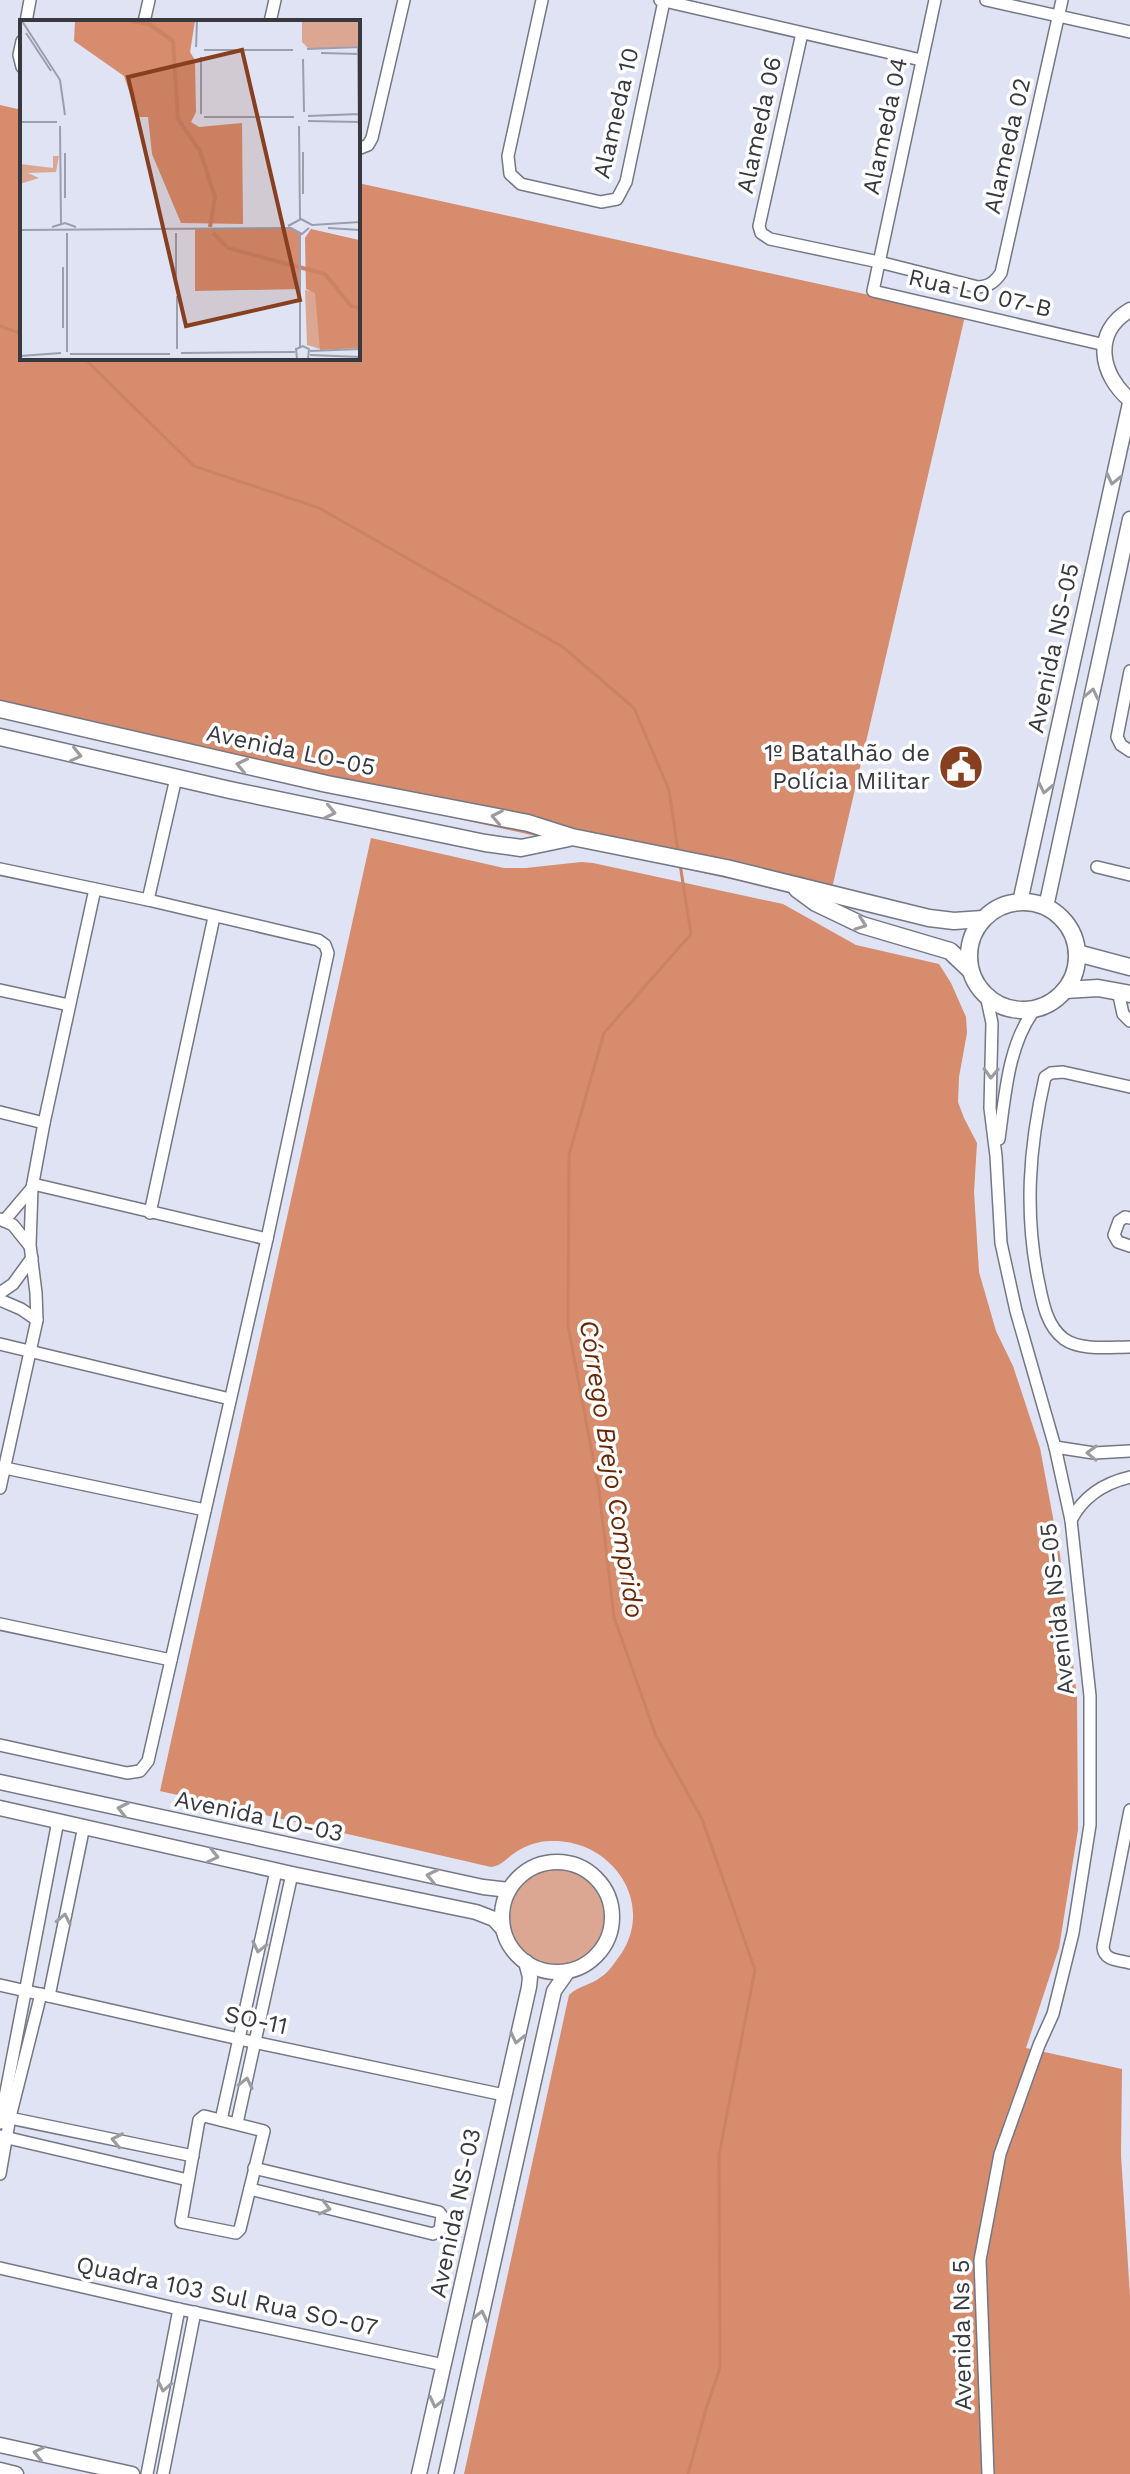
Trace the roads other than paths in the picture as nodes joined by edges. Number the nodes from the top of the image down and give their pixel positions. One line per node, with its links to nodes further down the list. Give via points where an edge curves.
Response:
1 (30, 0): 13 (street)
2 (149, 0): 14 (street)
3 (275, 0): 15 (street)
4 (404, 0): 19 (street, via 372,138)
5 (542, 0): 6 (street, Alameda 10, via 508,156 510,174 521,184 601,202 617,199 626,182)
6 (662, 0): 11 (street)
7 (721, 0): 11 (street)
8 (935, 0): 18 (street, Alameda 04)
9 (986, 0): 12 (street)
10 (1062, 0): 12 (street, Alameda 02)
11 (717, 13): 17 (street)
12 (1059, 15): 16 (street); 20 (street, Alameda 02, via 996,281 978,287)
13 (26, 20)
14 (144, 20)
15 (270, 20)
16 (1130, 32)
17 (802, 33): 18 (street); 20 (street, Alameda 06, via 761,233)
18 (921, 60): 20 (street, Alameda 04)
19 (360, 148)
20 (879, 262): 22 (street, Rua LO 07-B, via 873,291)
21 (1130, 310): 22 (street, via 1113,324)
22 (1105, 345): 23 (street, via 1108,375)
23 (1130, 401): 37 (street, Avenida NS-05, one-way to 37)
24 (1130, 519): 38 (street, Avenida NS-05, one-way to 24)
25 (1130, 671): 28 (street, via 1117,737)
26 (0, 709): 30 (main road, Avenida LO-05, one-way to 26, via 528,823 327,784)
27 (0, 737): 29 (main road, Avenida LO-05, one-way to 29)
28 (1130, 751)
29 (176, 778): 30 (main road, Avenida LO-05, one-way to 30, via 485,843 521,848); 36 (street)
30 (572, 837): 34 (main road, Avenida LO-05)
31 (1097, 867): 33 (street)
32 (0, 869): 35 (street)
33 (1130, 875)
34 (793, 887): 40 (main road, Avenida LO-05, via 944,921); 43 (main road, Avenida LO-05, one-way to 43, via 862,925 950,951)
35 (95, 889): 36 (street); 48 (street)
36 (148, 900): 39 (street)
37 (1020, 902): 38 (main road); 40 (main road)
38 (1046, 907): 41 (main road, via 1070,928)
39 (214, 917): 56 (street); 59 (street, via 318,940 328,953)
40 (983, 919): 43 (main road, via 968,952)
41 (1077, 953): 42 (main road); 45 (main road)
42 (1130, 967)
43 (970, 970): 47 (main road)
44 (0, 990): 48 (street)
45 (1065, 990): 46 (main road, via 1085,987); 49 (main road)
46 (1124, 993): 50 (street, via 1123,1014)
47 (986, 995): 49 (main road, via 1008,1007); 54 (street, Avenida NS-05, one-way to 54, via 992,1023 990,1108)
48 (69, 1005): 53 (street)
49 (1035, 1009): 54 (street, Avenida NS-05, via 1017,1043)
50 (1130, 1021)
51 (1130, 1087): 67 (street, via 1063,1072 1045,1077 1028,1196 1044,1307 1055,1330 1086,1346)
52 (0, 1112): 53 (street)
53 (44, 1123): 55 (street)
54 (996, 1156): 70 (street, Avenida NS-05, via 1001,1243)
55 (32, 1186): 56 (street); 58 (street); 60 (street)
56 (150, 1213): 59 (street)
57 (1130, 1218): 61 (street, via 1119,1221 1114,1235)
58 (2, 1220): 60 (street)
59 (267, 1239): 69 (street)
60 (30, 1245): 62 (street)
61 (1130, 1246)
62 (32, 1258): 63 (street); 65 (street)
63 (0, 1293)
64 (0, 1300): 65 (street)
65 (37, 1320): 68 (street)
66 (0, 1344): 68 (street)
67 (1130, 1347)
68 (29, 1351): 69 (street); 72 (street)
69 (230, 1399): 75 (street)
70 (1055, 1447): 71 (street, one-way to 70); 76 (street, Avenida NS-05)
71 (1130, 1451)
72 (5, 1468): 74 (street); 75 (street)
73 (1130, 1477): 76 (street, via 1087,1497)
74 (0, 1488)
75 (205, 1510): 78 (street)
76 (1071, 1520): 94 (street, Avenida NS-05, via 1090,1696 1090,1825 1073,1933)
77 (0, 1624): 78 (street)
78 (171, 1660): 79 (street, via 150,1755 140,1771 127,1773)
79 (0, 1745)
80 (0, 1782): 86 (street, Avenida LO-03, one-way to 80)
81 (0, 1808): 83 (street, Avenida LO-03)
82 (1130, 1810): 89 (street, via 1103,1952)
83 (58, 1821): 84 (street, Avenida LO-03); 92 (street)
84 (84, 1826): 85 (street, Avenida LO-03, one-way to 85); 93 (street, one-way to 84)
85 (284, 1873): 87 (street, Avenida LO-03, via 476,1912); 95 (street, one-way to 95); 96 (street)
86 (509, 1890): 87 (street); 90 (street, Avenida NS-03, via 529,1869 558,1862 586,1870 602,1885 612,1912 607,1940 594,1958)
87 (503, 1929): 88 (street)
88 (526, 1962): 90 (street, via 546,1971); 97 (street, Avenida NS-03, one-way to 97, via 529,1987)
89 (1130, 1963)
90 (568, 1971): 118 (street, Avenida NS-03, one-way to 90, via 554,1991)
91 (0, 1985): 92 (street, SO-11)
92 (27, 1990): 93 (street, SO-11); 98 (street)
93 (45, 1995): 95 (street, SO-11); 98 (street)
94 (1053, 2014): 119 (street, Avenida Ns 5, via 1000,2154 980,2260)
95 (239, 2039): 96 (street, SO-11); 99 (street)
96 (256, 2043): 97 (street, SO-11); 100 (street, one-way to 96)
97 (504, 2095): 110 (street, Avenida NS-03)
98 (3, 2118): 101 (street); 102 (street, one-way to 98)
99 (221, 2120): 100 (street); 102 (street, via 200,2118)
100 (237, 2123): 103 (street, via 264,2131)
101 (3, 2136): 104 (street); 105 (street)
102 (193, 2156): 105 (street)
103 (254, 2168): 106 (street); 106 (street, one-way to 103, via 432,2234 441,2228 439,2212)
104 (0, 2174)
105 (188, 2180): 106 (street, via 181,2222 233,2233 239,2230)
106 (250, 2189)
107 (0, 2268): 108 (street, Quadra 103 Sul Rua SO-07)
108 (179, 2309): 109 (street, Quadra 103 Sul Rua SO-07); 115 (street, one-way to 115)
109 (195, 2312): 110 (street, Quadra 103 Sul Rua SO-07); 116 (street)
110 (444, 2365): 117 (street, Avenida NS-03, one-way to 117)
111 (0, 2445): 114 (street, one-way to 111)
112 (0, 2470): 113 (street)
113 (16, 2474)
114 (132, 2474)
115 (147, 2474)
116 (163, 2474)
117 (419, 2474)
118 (446, 2474)
119 (988, 2474)

